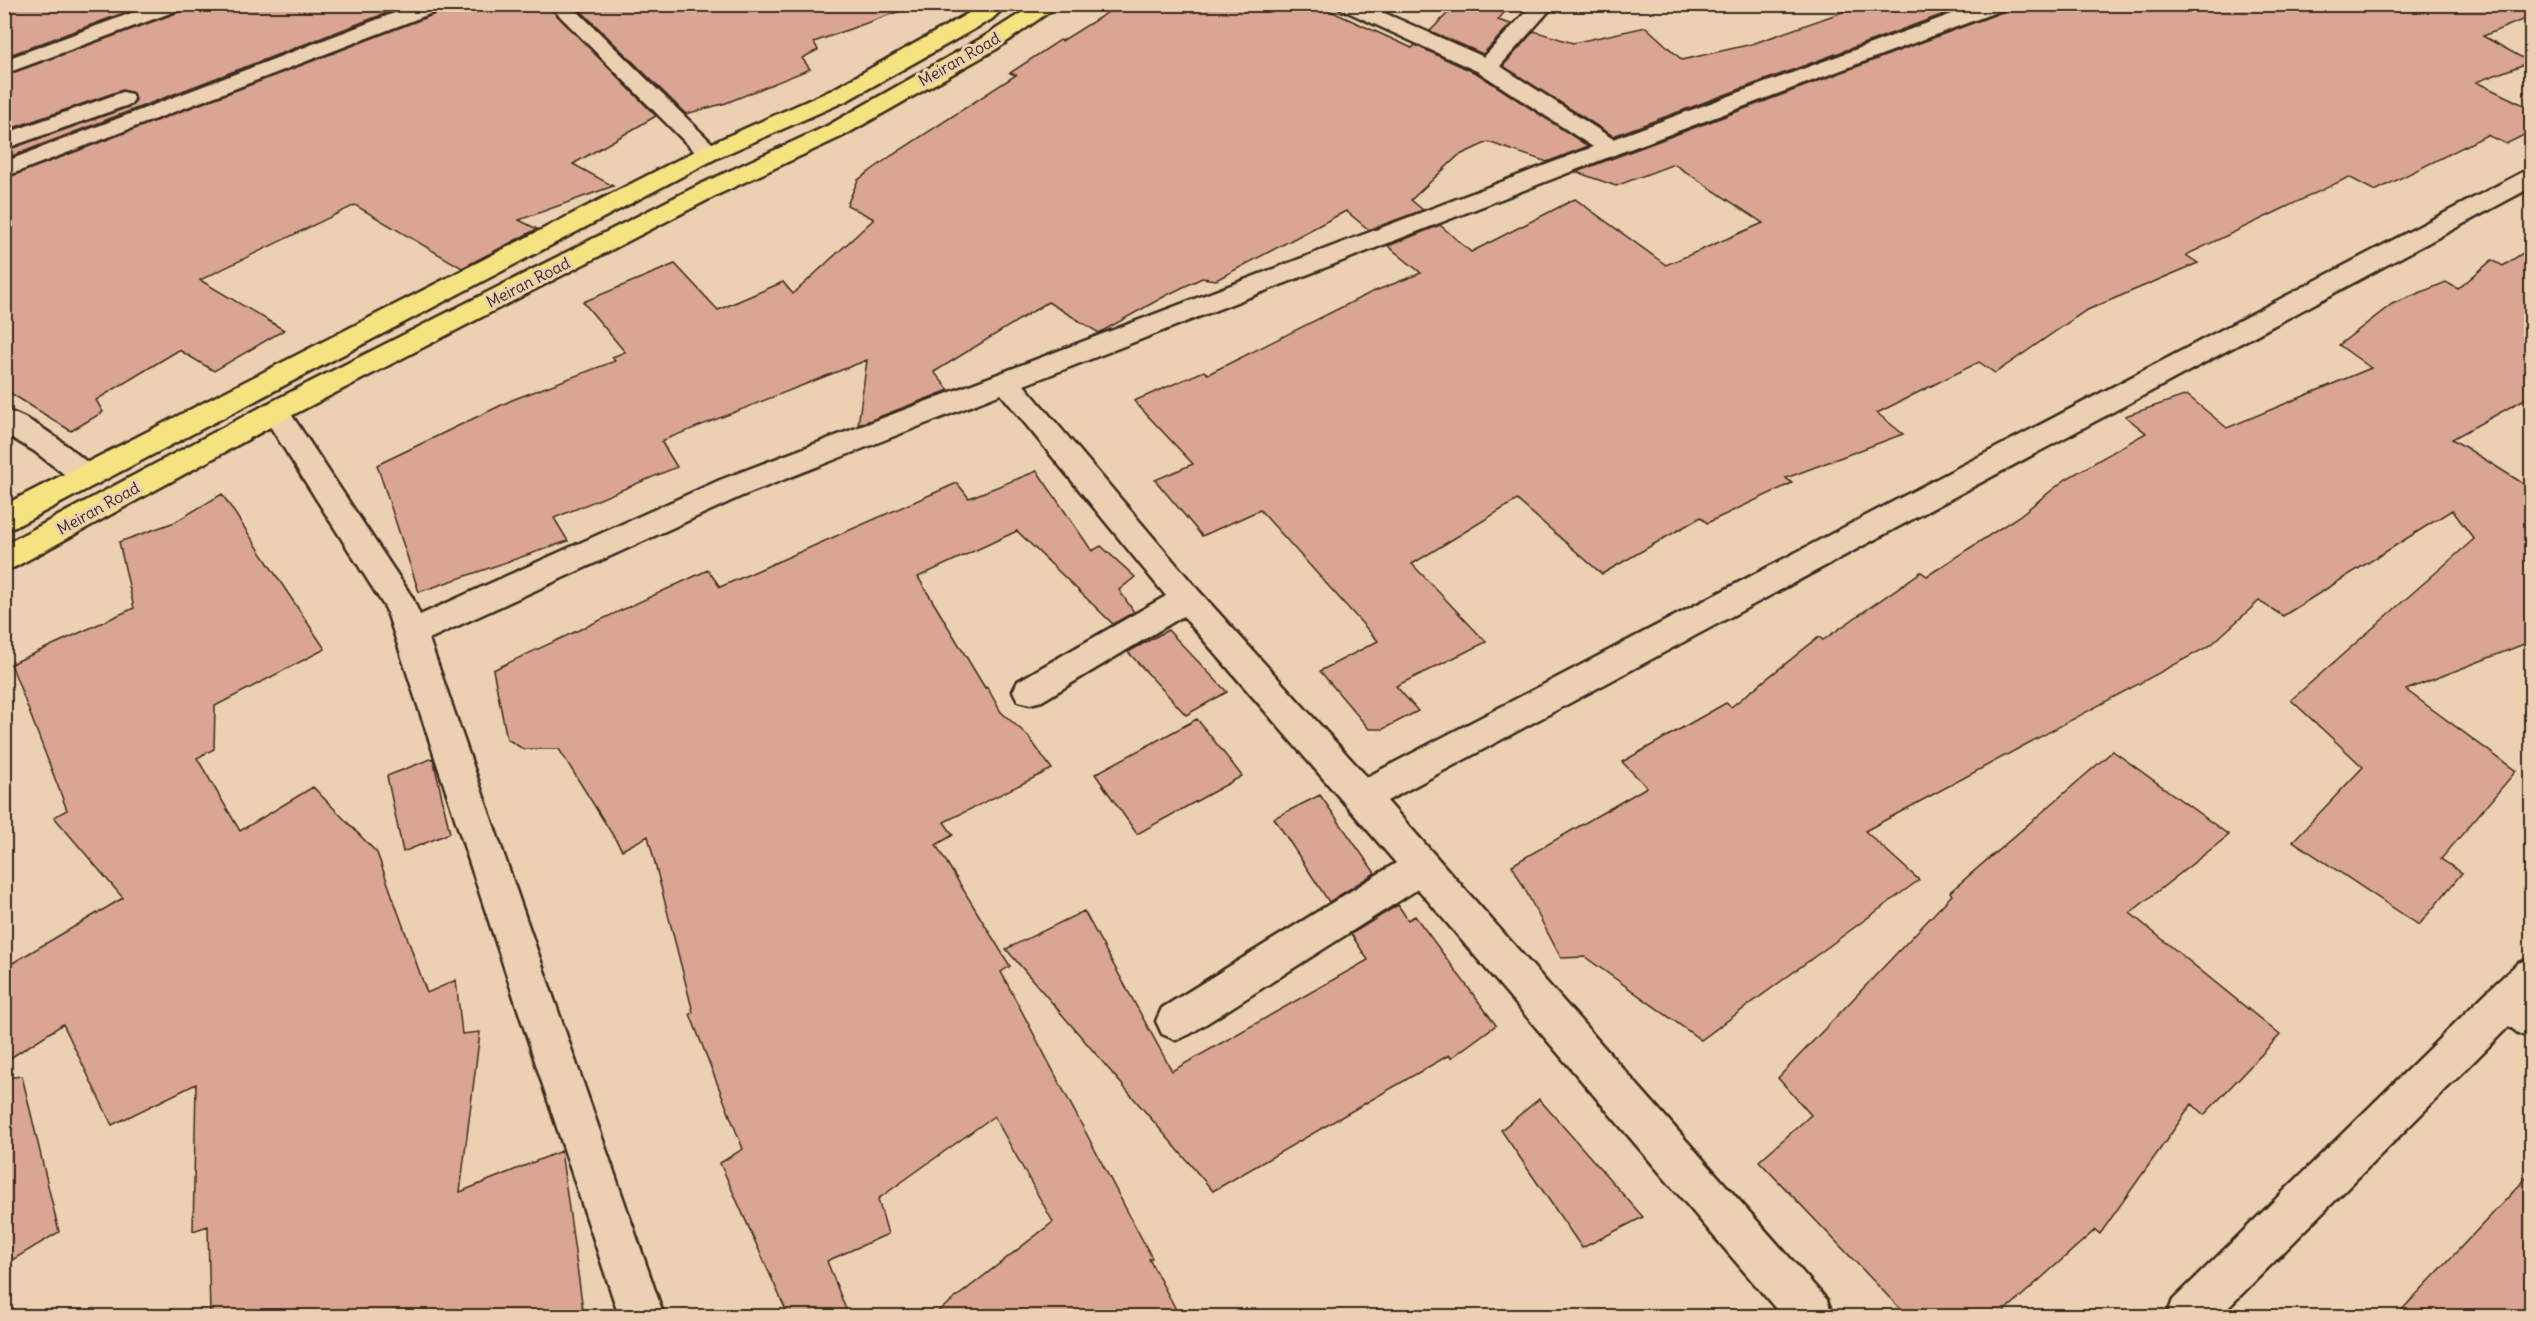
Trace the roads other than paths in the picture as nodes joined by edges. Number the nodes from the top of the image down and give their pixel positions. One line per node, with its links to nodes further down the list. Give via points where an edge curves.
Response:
1 (177, 4): 9 (street)
2 (438, 4): 15 (street)
3 (558, 4): 14 (street)
4 (998, 4): 14 (main road, Meiran Road, via 985,15 840,95)
5 (1050, 4): 18 (main road, Meiran Road, via 990,43 835,131 710,189)
6 (1346, 4): 10 (street)
7 (1545, 4): 10 (street)
8 (2001, 4): 13 (street)
9 (4, 68)
10 (1487, 68): 13 (street)
11 (123, 99): 12 (street)
12 (4, 142)
13 (1611, 148): 17 (street)
14 (710, 153): 20 (main road, Meiran Road)
15 (4, 170)
16 (2532, 177): 26 (street)
17 (1006, 382): 23 (street); 24 (street, via 731,488)
18 (275, 412): 22 (main road, Meiran Road); 24 (street, via 401,606)
19 (4, 420): 20 (street)
20 (87, 477): 21 (main road, Meiran Road)
21 (4, 519)
22 (4, 559)
23 (1187, 599): 25 (street); 26 (street)
24 (409, 634): 30 (street)
25 (1030, 691)
26 (1362, 797): 27 (street)
27 (1421, 867): 29 (street); 31 (street)
28 (2523, 998): 32 (street)
29 (1176, 1021)
30 (641, 1317)
31 (1811, 1317)
32 (2189, 1317)

